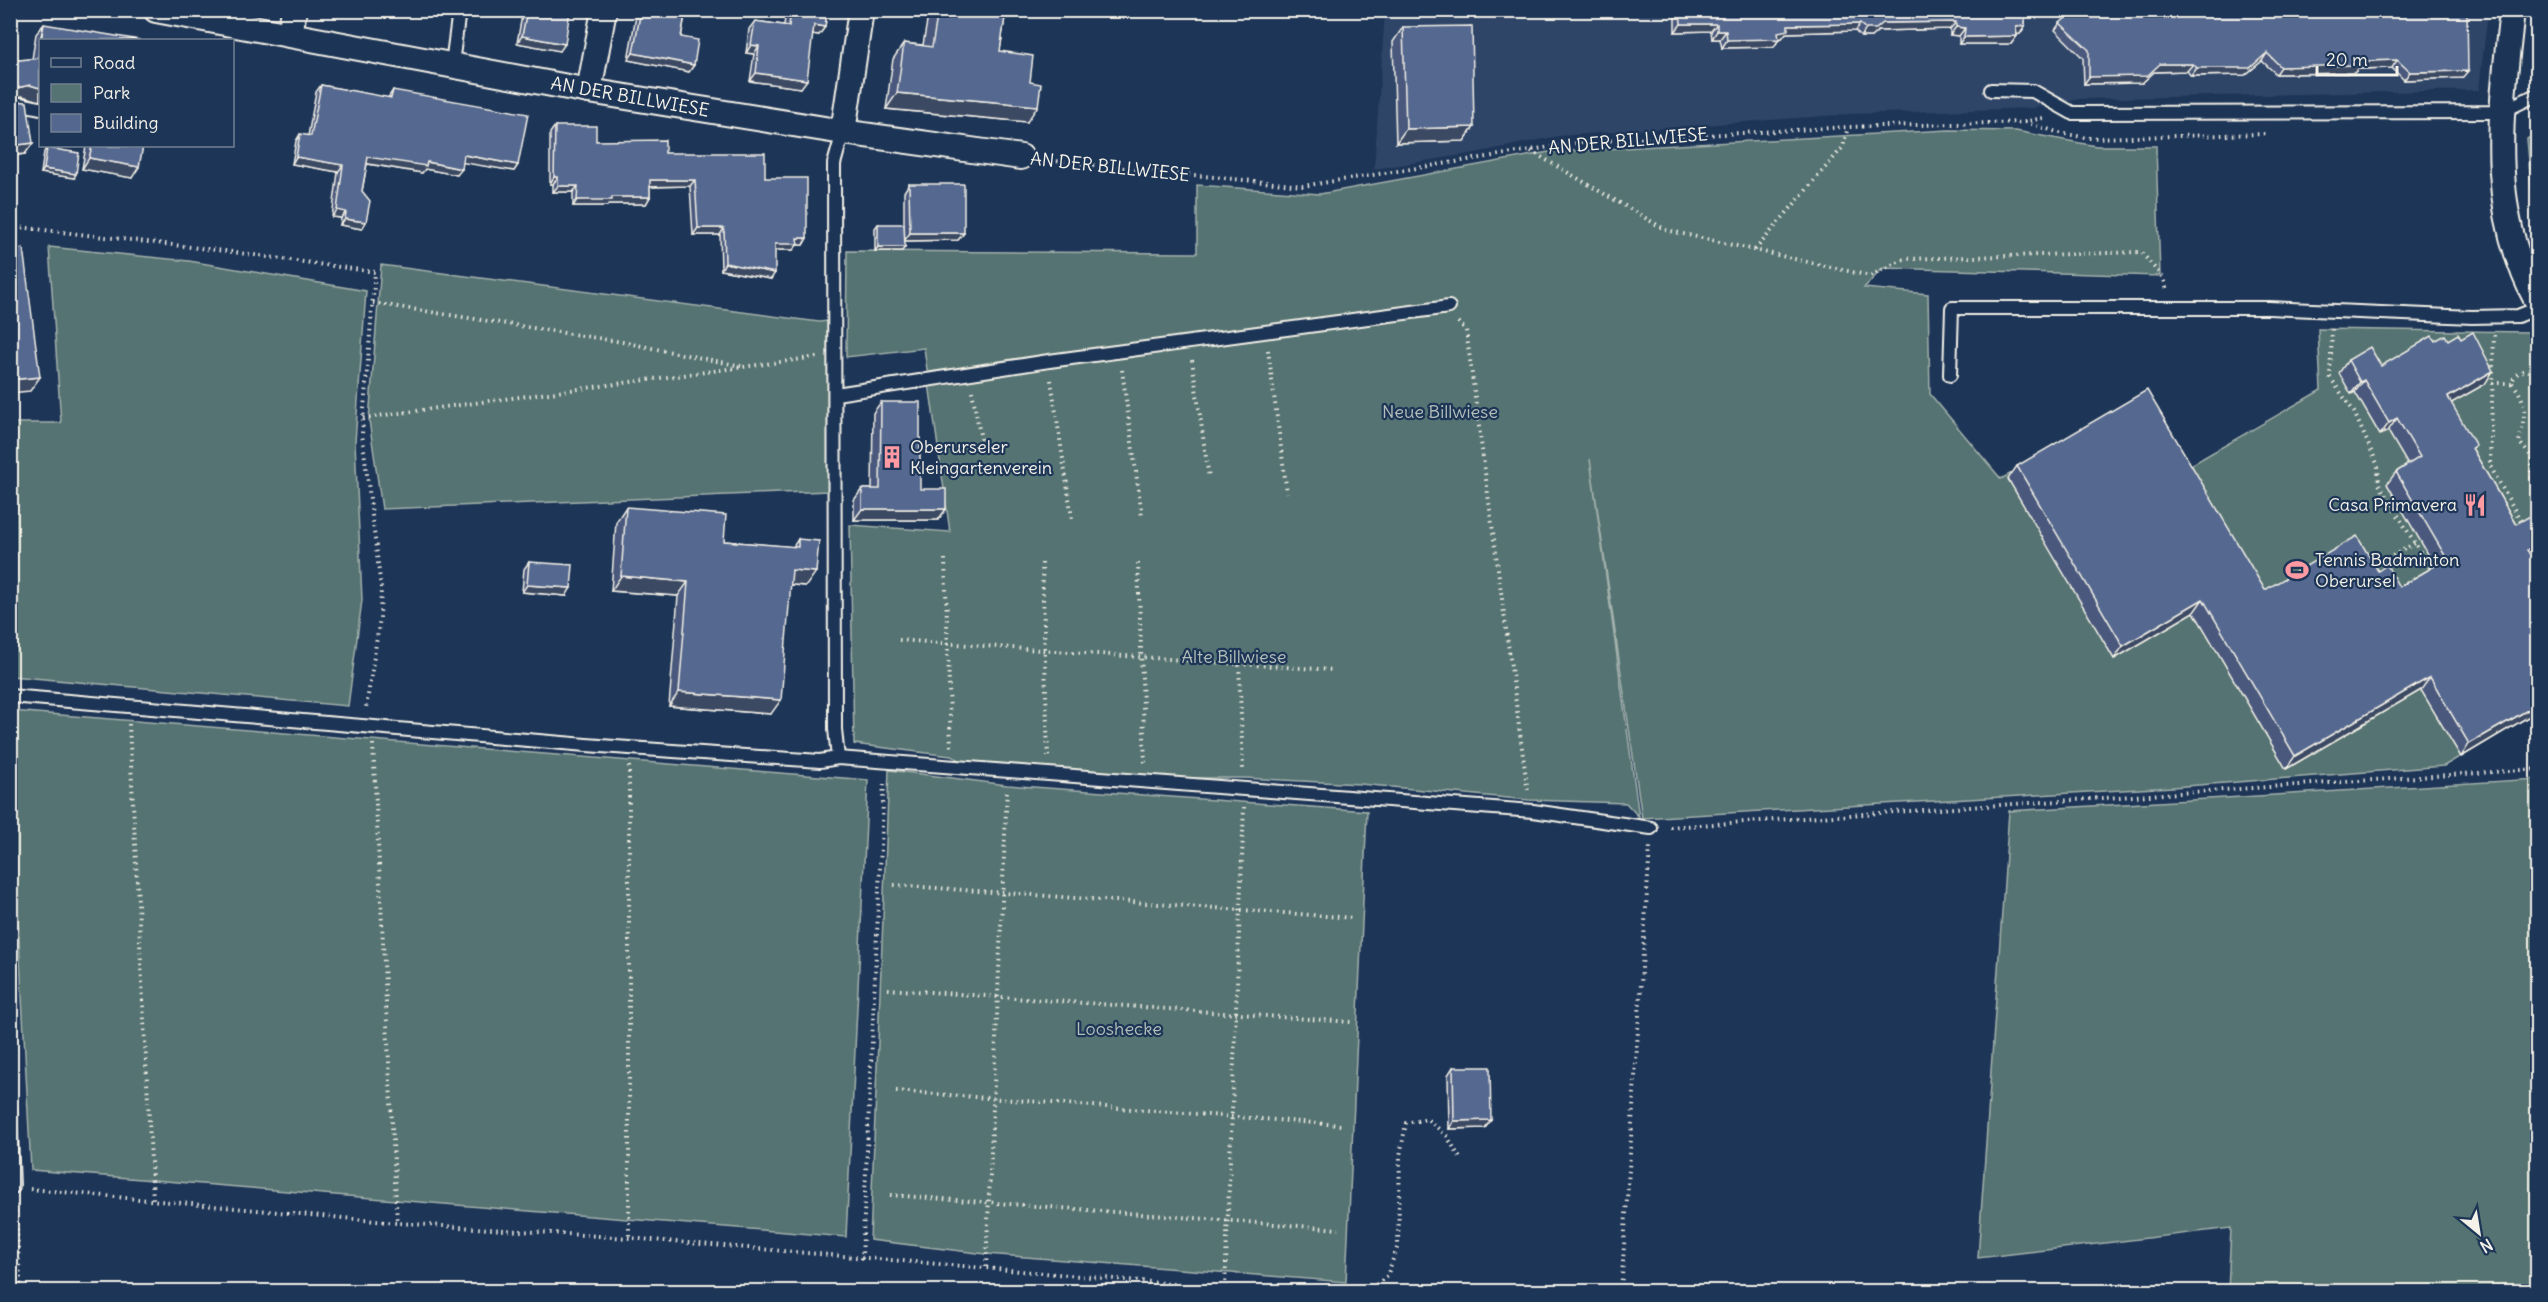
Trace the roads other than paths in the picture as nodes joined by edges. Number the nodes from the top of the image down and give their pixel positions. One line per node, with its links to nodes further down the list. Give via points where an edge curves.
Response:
1 (156, 10): 7 (street, AN DER BILLWIESE)
2 (294, 10): 7 (street)
3 (603, 10): 10 (street)
4 (861, 10): 15 (street)
5 (2512, 10): 14 (street)
6 (458, 18): 8 (lane)
7 (290, 35): 8 (street, AN DER BILLWIESE)
8 (452, 64): 10 (street, AN DER BILLWIESE)
9 (1991, 90): 14 (lane, via 2033,91 2072,113)
10 (589, 91): 15 (street, AN DER BILLWIESE)
11 (2538, 94): 14 (lane)
12 (10, 106): 13 (lane)
13 (39, 108)
14 (2501, 112): 17 (street, via 2504,210 2515,252)
15 (843, 132): 16 (street, AN DER BILLWIESE); 21 (lane, via 834,164)
16 (1021, 157)
17 (2538, 303)
18 (1449, 307): 21 (lane)
19 (2538, 308): 20 (lane, via 2518,316 2170,308 1952,308)
20 (1950, 375)
21 (836, 394): 23 (lane)
22 (10, 696): 23 (lane, via 629,747 820,761)
23 (838, 758): 24 (lane, via 1533,812)
24 (1651, 828)
25 (10, 1108): 26 (lane)
26 (13, 1187)

